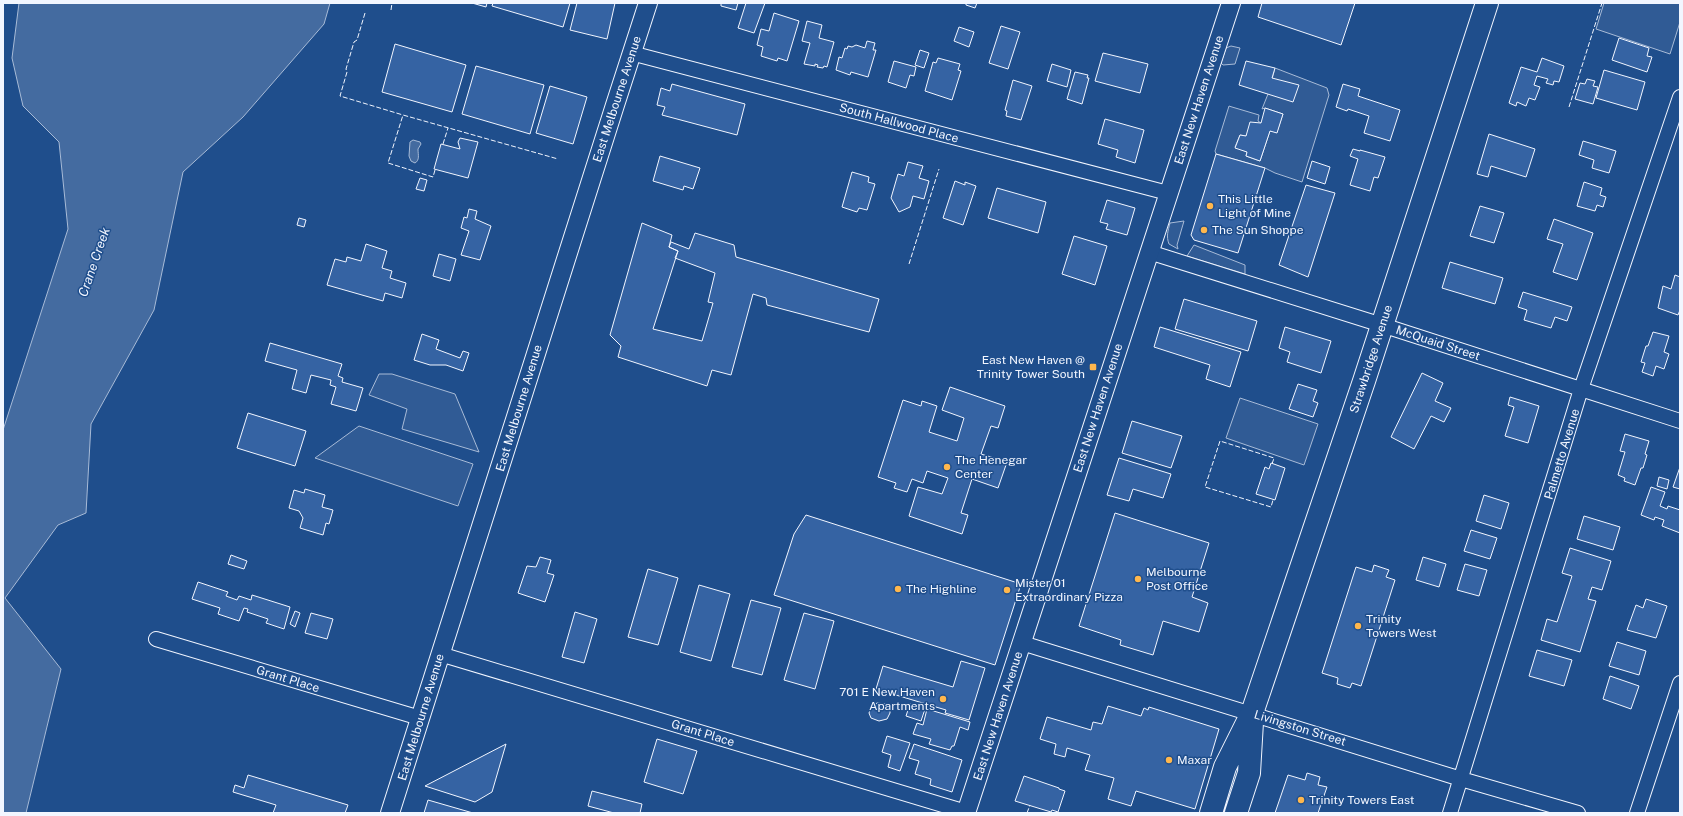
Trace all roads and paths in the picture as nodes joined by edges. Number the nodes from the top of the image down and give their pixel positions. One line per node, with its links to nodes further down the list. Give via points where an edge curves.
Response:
1 (648, 3): 4 (street, East Melbourne Avenue)
2 (1231, 3): 6 (street, East New Haven Avenue)
3 (1487, 3): 8 (main road, Strawbridge Avenue)
4 (631, 53): 6 (street, South Hallwood Place); 13 (street, East Melbourne Avenue)
5 (1680, 97): 9 (street, Palmetto Avenue)
6 (1168, 193): 7 (street, East New Haven Avenue)
7 (1149, 252): 8 (street, McQuaid Street); 12 (street, East New Haven Avenue)
8 (1382, 325): 9 (street, McQuaid Street); 15 (main road, Strawbridge Avenue)
9 (1581, 389): 10 (street, McQuaid Street); 17 (street, Palmetto Avenue)
10 (1680, 421)
11 (156, 639): 16 (street, Grant Place)
12 (1022, 643): 15 (street, Livingston Street); 18 (street, East New Haven Avenue)
13 (440, 654): 16 (street, East Melbourne Avenue); 18 (street, Grant Place)
14 (1680, 683): 24 (street)
15 (1252, 713): 17 (street, Livingston Street); 20 (main road, via 1225,767); 21 (main road, via 1249,773)
16 (420, 718): 19 (street, East Melbourne Avenue)
17 (1461, 779): 22 (street, Palmetto Avenue); 23 (street, Livingston Street)
18 (966, 812)
19 (390, 813)
20 (1210, 813)
21 (1236, 813)
22 (1450, 813)
23 (1578, 813)
24 (1637, 813)

